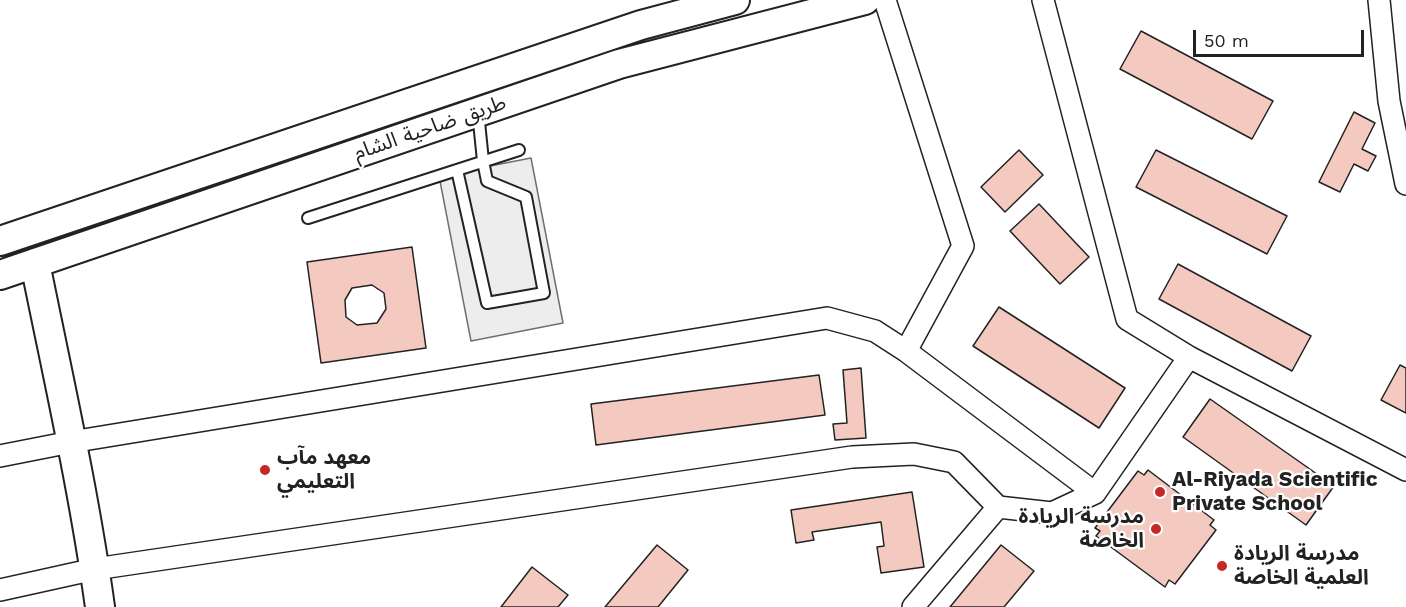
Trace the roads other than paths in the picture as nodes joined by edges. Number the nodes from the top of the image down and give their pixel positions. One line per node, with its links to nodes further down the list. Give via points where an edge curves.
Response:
1 (735, 0): 12 (main road, طريق ضاحية الشام, via 641,25)
2 (865, 0): 6 (main road, طريق ضاحية الشام, via 619,64)
3 (885, 0): 15 (street, via 963,246)
4 (1043, 0): 16 (street, via 1127,319)
5 (1379, 0): 10 (street, via 1389,101)
6 (478, 112): 8 (lane); 13 (main road, طريق ضاحية الشام)
7 (519, 150): 8 (lane)
8 (483, 161): 9 (lane); 9 (lane, via 487,181 526,197 544,293 487,303)
9 (458, 170): 11 (lane)
10 (1406, 184)
11 (308, 218)
12 (0, 241)
13 (35, 263): 14 (main road, طريق ضاحية الشام); 17 (main road)
14 (0, 275)
15 (906, 351): 17 (street, via 875,331 827,318); 20 (street)
16 (1189, 357): 19 (street); 20 (street)
17 (71, 442): 18 (street); 22 (main road)
18 (0, 456)
19 (1406, 470)
20 (1095, 492): 21 (street, via 1052,513)
21 (998, 507): 22 (street, via 954,462 914,454 852,457); 25 (street)
22 (94, 569): 23 (street); 24 (main road)
23 (0, 590)
24 (100, 607)
25 (913, 607)

